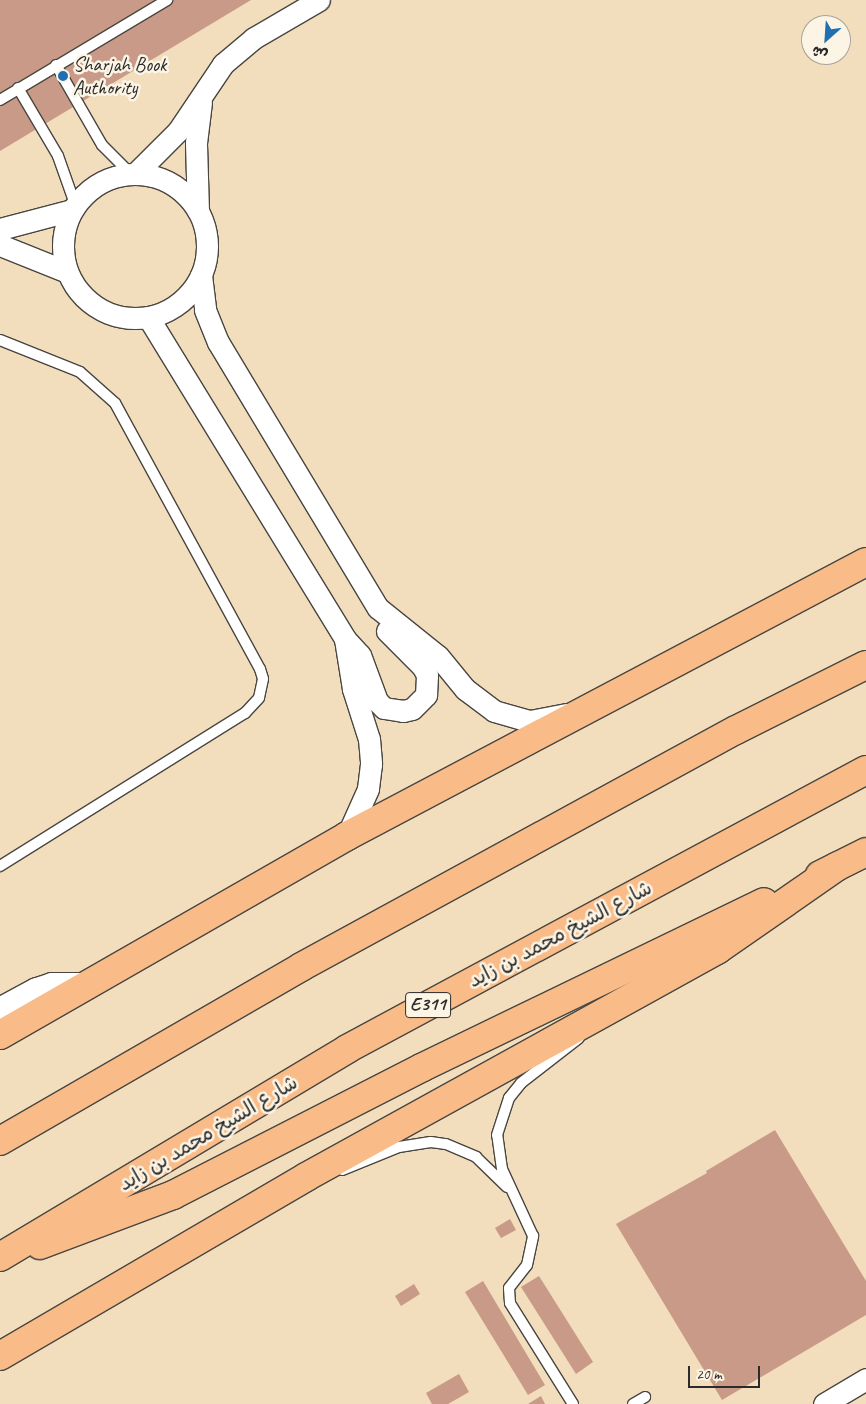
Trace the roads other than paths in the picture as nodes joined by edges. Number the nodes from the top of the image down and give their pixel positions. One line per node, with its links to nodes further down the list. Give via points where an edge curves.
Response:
1 (167, 0): 3 (lane)
2 (319, 0): 5 (street, via 238,50 223,64)
3 (56, 65): 4 (lane); 7 (lane, via 102,145)
4 (18, 88): 6 (lane); 8 (lane, via 58,156)
5 (201, 98): 7 (street, via 178,131); 9 (street, via 196,143)
6 (0, 100)
7 (133, 174): 8 (street, via 109,178 90,188); 9 (street, via 154,176 172,184)
8 (73, 207): 10 (street); 12 (street, via 62,240)
9 (198, 212): 13 (street, via 206,232 207,254)
10 (0, 229)
11 (0, 244): 12 (street)
12 (67, 272): 14 (street, via 91,303 115,314)
13 (201, 275): 14 (street, via 180,302); 17 (street, via 205,310 218,342)
14 (148, 317): 18 (street)
15 (0, 340): 24 (lane, via 80,372 115,402 260,669 262,679 259,698 246,713)
16 (866, 562): 20 (highway)
17 (378, 608): 18 (street, via 393,639 423,667 427,675 426,695 420,703 403,712 384,708 372,692 360,655); 20 (street, via 438,656 465,688 494,711 530,721)
18 (345, 639): 22 (street, via 371,764 368,789)
19 (866, 665): 30 (highway, via 736,730 301,967)
20 (590, 707): 22 (highway)
21 (866, 770): 33 (highway, شارع الشيخ محمد بن زايد / E311, via 347,1049)
22 (347, 836): 26 (highway)
23 (866, 852): 25 (highway)
24 (0, 866)
25 (838, 866): 28 (highway, via 717,950); 33 (highway, via 420,1068 172,1195 91,1228)
26 (83, 986): 27 (street, via 52,986 37,990); 29 (highway)
27 (0, 1011)
28 (598, 1014): 31 (highway); 32 (lane, via 566,1051 521,1083 509,1098 498,1135 498,1154)
29 (0, 1036)
30 (0, 1141)
31 (306, 1177): 32 (lane, via 341,1170 399,1147 431,1142 446,1144 476,1157); 34 (highway)
32 (510, 1189): 37 (lane, via 530,1226 534,1246 528,1265 509,1288 510,1303)
33 (0, 1257)
34 (0, 1356)
35 (866, 1379): 39 (street)
36 (646, 1396): 38 (lane)
37 (573, 1404)
38 (633, 1404)
39 (824, 1404)

